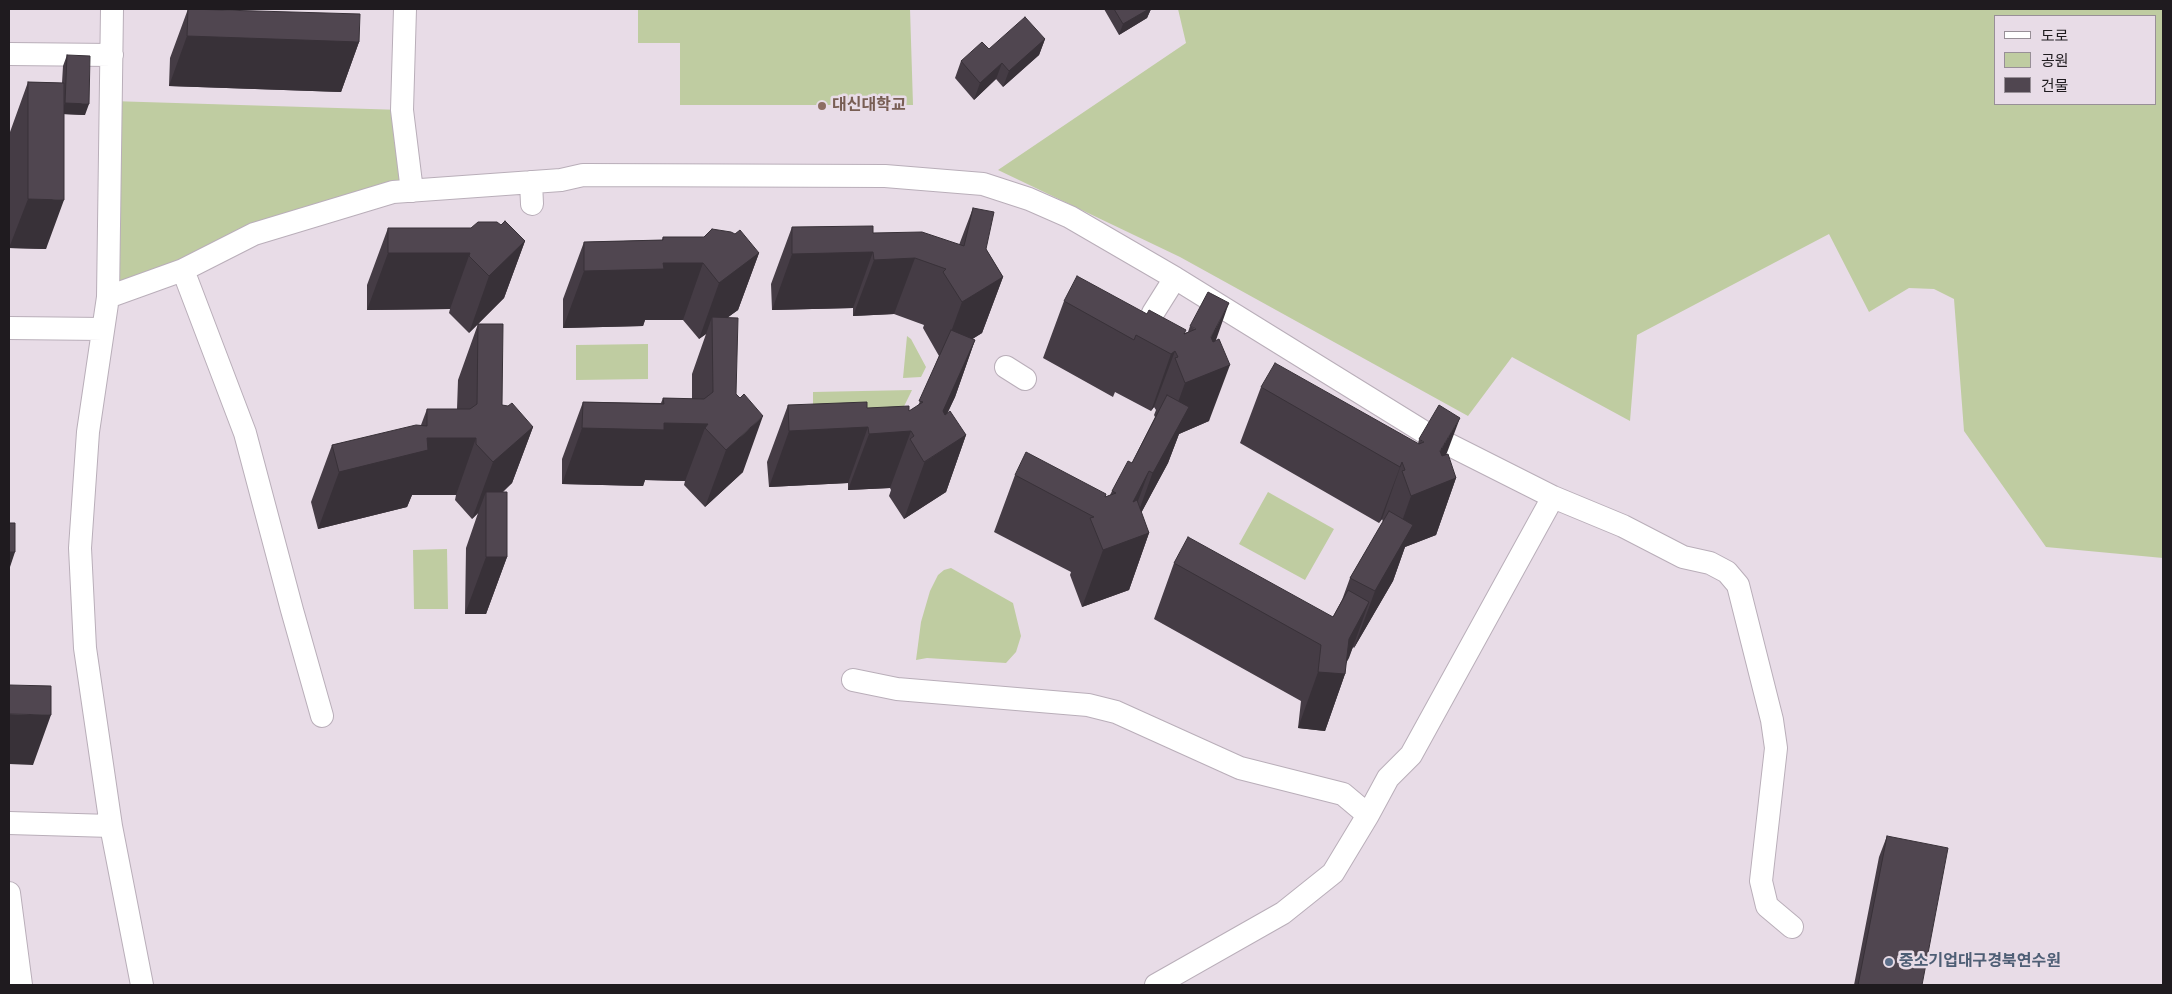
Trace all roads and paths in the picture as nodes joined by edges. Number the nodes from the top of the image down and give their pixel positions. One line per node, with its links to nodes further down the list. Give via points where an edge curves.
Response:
1 (112, 9): 4 (street)
2 (404, 9): 5 (street, via 402,110)
3 (9, 54): 4 (street)
4 (112, 55): 8 (street)
5 (412, 191): 6 (street, via 393,192 254,234); 7 (street, via 531,193 583,174 886,176 983,184 1029,199 1070,218)
6 (183, 270): 8 (street); 16 (street, via 245,433)
7 (1175, 278): 9 (street); 14 (street, via 1424,432)
8 (108, 297): 11 (street)
9 (1153, 313)
10 (9, 328): 11 (street)
11 (103, 330): 19 (street, via 88,432 80,548 85,648)
12 (1006, 367): 13 (street)
13 (1025, 379)
14 (1553, 497): 17 (street, via 1411,755 1388,778); 21 (street, via 1623,526 1683,556 1710,563 1728,572 1738,585 1776,748 1761,881 1767,906)
15 (853, 680): 17 (street, via 897,689 1088,705 1116,712 1240,768 1343,794)
16 (322, 716)
17 (1368, 815): 24 (street, via 1334,873 1283,913)
18 (9, 823): 19 (street)
19 (111, 826): 23 (street)
20 (9, 893): 22 (street)
21 (1792, 928)
22 (21, 985)
23 (142, 985)
24 (1156, 985)

